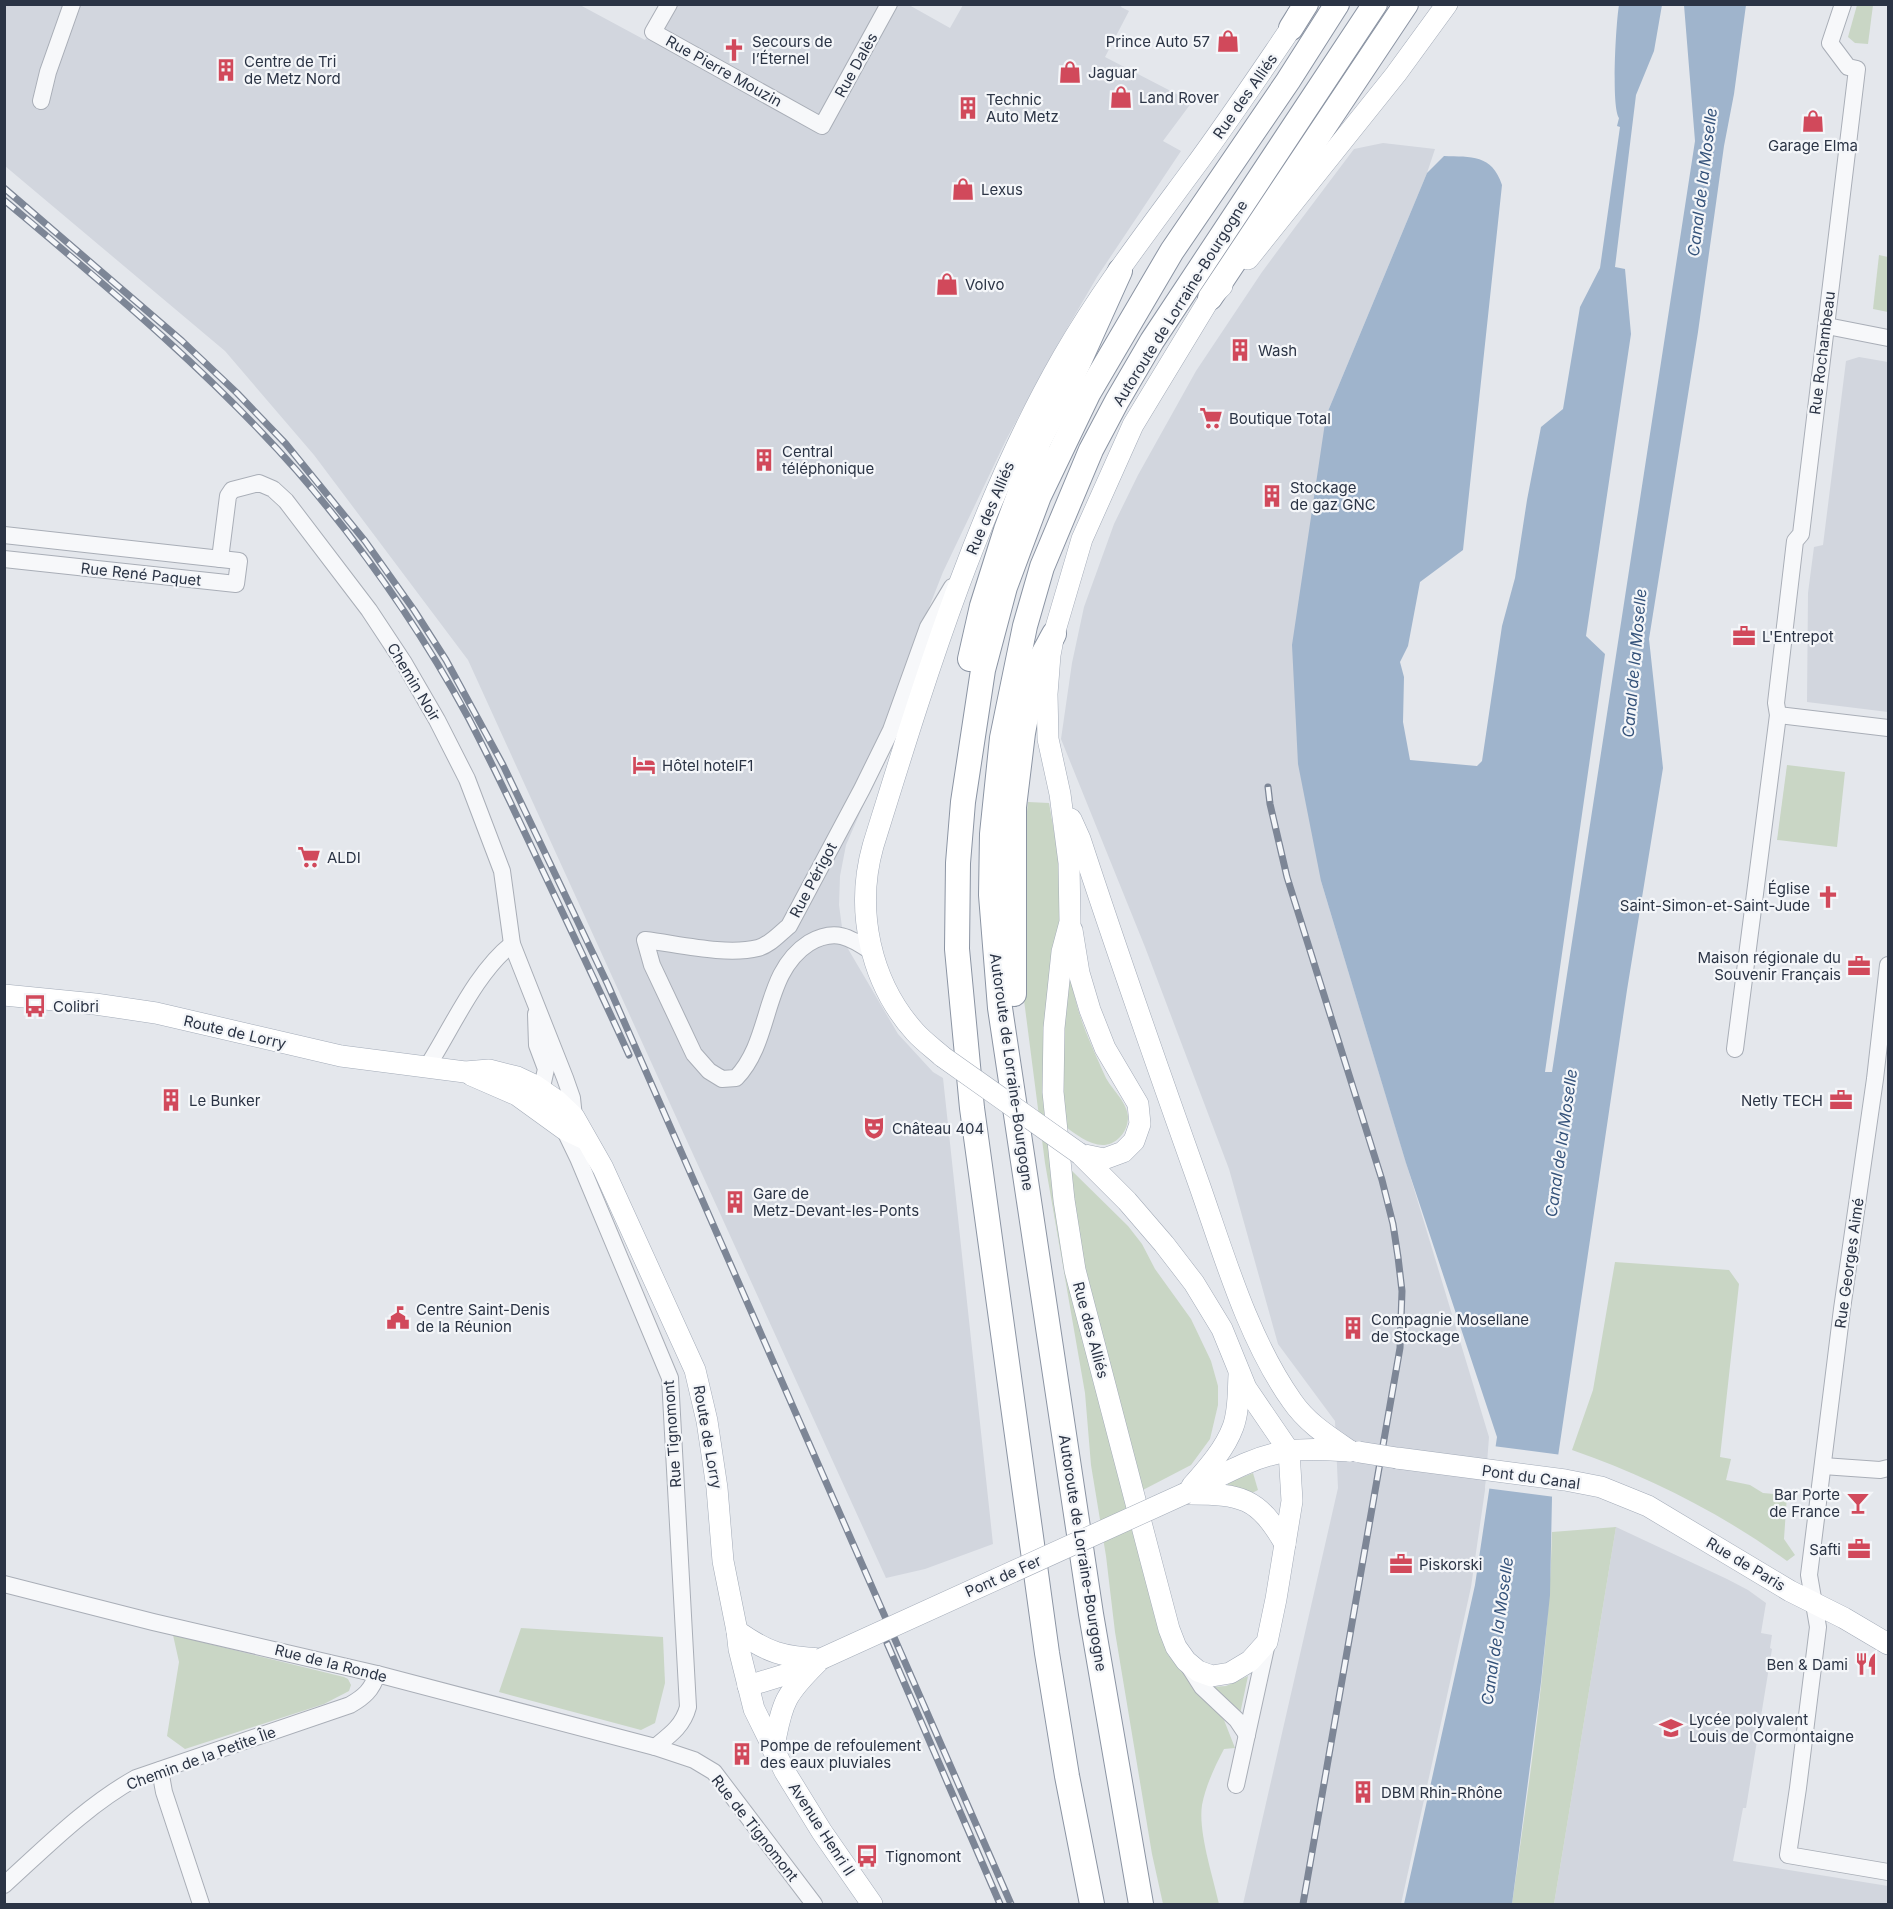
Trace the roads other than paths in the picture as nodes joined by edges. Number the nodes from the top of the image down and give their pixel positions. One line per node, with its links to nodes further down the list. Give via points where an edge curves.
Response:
1 (72, 4): 11 (street)
2 (669, 4): 12 (street, Rue Pierre Mouzin, via 653,32)
3 (889, 4): 12 (street, Rue Dalès)
4 (1304, 4): 10 (highway)
5 (1337, 4): 26 (highway, Autoroute de Lorraine-Bourgogne, via 1172,251 1088,394 1039,496 1005,587 983,670)
6 (1375, 4): 36 (highway, Autoroute de Lorraine-Bourgogne, via 1146,351 1091,450 1042,567 1004,726 992,834 994,948)
7 (1406, 4): 14 (highway)
8 (1447, 4): 14 (main road, Rue des Alliés, via 1239,270)
9 (1843, 4): 15 (street, Rue Rochambeau, via 1830,43 1848,67 1857,69)
10 (1291, 28): 13 (main road, Rue des Alliés)
11 (41, 101)
12 (822, 126)
13 (1120, 271): 21 (main road, Rue des Alliés, via 1063,357 1017,445); 26 (highway, via 1039,441 982,606 958,721)
14 (1210, 298): 22 (main road, Rue des Alliés, via 1132,425 1082,538)
15 (1827, 326): 16 (street); 23 (street, Rue Rochambeau, via 1801,534 1795,541 1776,703)
16 (1888, 338)
17 (232, 490): 20 (street, Rue René Paquet); 28 (street, Chemin Noir, via 259,483 286,501 404,663 467,779 502,872)
18 (4, 535): 20 (street, Rue René Paquet)
19 (4, 559): 20 (street, Rue René Paquet, via 236,584 238,561)
20 (220, 559)
21 (968, 561): 29 (main road, Rue des Alliés, via 869,862 865,906); 29 (street, Rue Périgot, via 928,627 891,730 789,926 759,948 721,951 645,940 652,965 694,1054 722,1079 736,1078 751,1059 777,984 798,950 820,937 837,934)
22 (1054, 634): 25 (main road, Rue des Alliés, via 1047,694 1048,740); 36 (highway, via 1035,669 1014,807 1013,983 1018,1041)
23 (1778, 715): 24 (street); 33 (street, Rue Rochambeau)
24 (1888, 728)
25 (1060, 794): 27 (main road, Rue des Alliés, via 1070,863); 42 (main road, Rue des Alliés, via 1080,839 1252,1329 1292,1402 1309,1423)
26 (963, 802): 67 (highway, Autoroute de Lorraine-Bourgogne, via 957,949 972,1108 1047,1653)
27 (1070, 922): 39 (main road, via 1090,1011 1105,1048 1138,1104 1140,1124 1134,1141 1123,1152 1104,1159); 54 (main road, Rue des Alliés, via 1062,952 1054,1028 1053,1092 1075,1270 1169,1629)
28 (512, 944): 32 (street, Chemin Noir); 35 (street, via 482,976)
29 (872, 952): 39 (main road, Rue des Alliés, bridge, via 884,985 915,1033)
30 (1888, 965): 34 (street, Rue Georges Aimé)
31 (4, 995): 35 (main road, Route de Lorry, via 156,1013 321,1052)
32 (536, 1004): 37 (street, Chemin Noir, via 537,1045 546,1070); 38 (street, Chemin Noir, via 572,1098)
33 (1735, 1049)
34 (1883, 1061): 43 (street, Rue Georges Aimé, via 1842,1309)
35 (427, 1067): 37 (main road, Route de Lorry, via 465,1072 489,1070 517,1077)
36 (1010, 1079): 68 (highway, Autoroute de Lorraine-Bourgogne, via 1091,1614)
37 (540, 1099): 38 (main road, Route de Lorry)
38 (569, 1123): 50 (main road, Route de Lorry, via 585,1139 606,1175 698,1381 717,1488 723,1561); 58 (street, Rue Tignomont, via 578,1158 670,1378 688,1707 678,1727)
39 (1080, 1154): 40 (main road, Rue des Alliés, via 1127,1201 1194,1283 1222,1329)
40 (1239, 1375): 41 (main road); 46 (main road, via 1233,1427 1209,1467)
41 (1289, 1451): 42 (main road); 46 (main road, via 1238,1467); 47 (main road, via 1292,1501)
42 (1354, 1452): 45 (main road, Pont du Canal, bridge)
43 (1823, 1466): 44 (street); 49 (street, Rue Georges Aimé, via 1809,1575)
44 (1888, 1468)
45 (1601, 1487): 49 (main road, Rue de Paris, via 1648,1506)
46 (1186, 1493): 47 (main road, via 1228,1495 1248,1501 1276,1528); 53 (main road, Pont de Fer, bridge)
47 (1286, 1544): 51 (main road)
48 (4, 1584): 55 (street, Rue de la Ronde)
49 (1815, 1603): 52 (main road, Rue de Paris); 62 (street, Rue Georges Aimé, via 1817,1639 1788,1855)
50 (737, 1631): 53 (main road, via 766,1650 789,1657); 56 (main road, Route de Lorry)
51 (1267, 1642): 54 (main road, via 1250,1661 1230,1673 1212,1676); 57 (street)
52 (1888, 1644)
53 (821, 1659): 56 (main road, Pont de Fer); 59 (main road, via 787,1699)
54 (1186, 1662): 57 (street, via 1202,1687)
55 (377, 1674): 58 (street, Rue de la Ronde); 60 (street, Chemin de la Petite Île, via 368,1693 350,1705)
56 (748, 1686): 59 (main road, Avenue Henri II, via 757,1717)
57 (1247, 1735): 61 (street)
58 (655, 1747): 65 (street, Rue de Tignomont, via 694,1760 714,1772)
59 (773, 1749): 66 (main road, Avenue Henri II, via 822,1832)
60 (160, 1770): 63 (street, Chemin de la Petite Île, via 117,1788); 64 (street)
61 (1236, 1785)
62 (1888, 1872)
63 (4, 1885)
64 (201, 1905)
65 (814, 1905)
66 (872, 1905)
67 (1092, 1905)
68 (1141, 1905)

